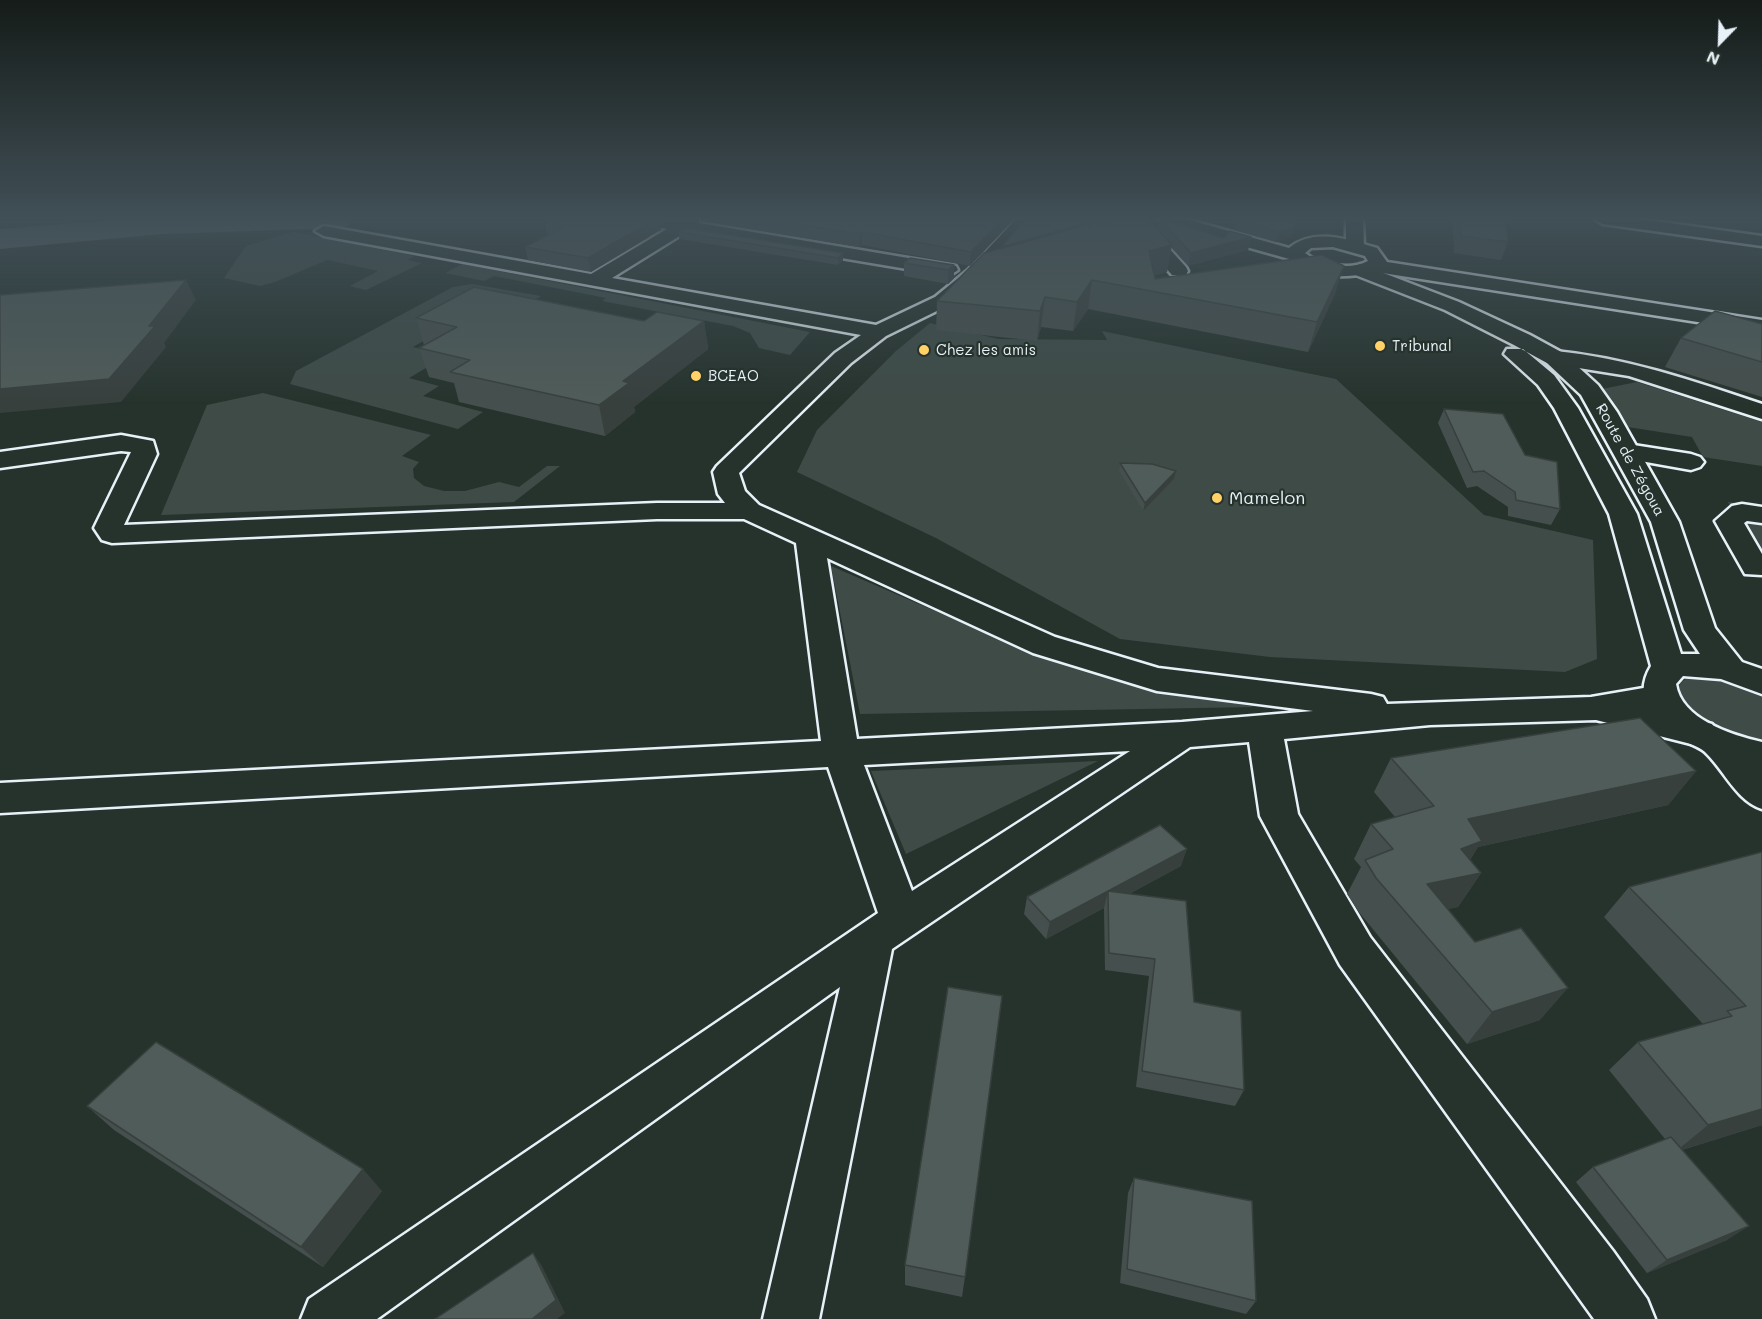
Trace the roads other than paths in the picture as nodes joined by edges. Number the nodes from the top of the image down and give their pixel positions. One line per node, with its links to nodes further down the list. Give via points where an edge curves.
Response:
1 (593, 281): 9 (main road)
2 (974, 281): 9 (main road)
3 (1357, 281): 23 (main road, Route de Zégoua, via 1494,340 1546,380 1566,408 1623,514)
4 (1402, 281): 10 (main road, Route de Zégoua)
5 (1475, 281): 8 (main road)
6 (1500, 281): 7 (main road)
7 (1762, 314)
8 (1762, 326)
9 (879, 332): 15 (main road, via 843,358)
10 (1555, 358): 11 (main road, via 1623,366); 12 (main road, Route de Zégoua, via 1590,390)
11 (1762, 412)
12 (1628, 452): 14 (main road); 21 (main road, Route de Zégoua, via 1665,522 1700,630)
13 (0, 460): 16 (main road, via 121,443 144,446 144,454 108,528 112,534)
14 (1691, 462)
15 (726, 472): 16 (main road, via 696,499); 17 (main road, via 732,494)
16 (667, 511): 17 (main road)
17 (749, 511): 19 (main road)
18 (1762, 515): 20 (main road, via 1742,512 1729,521)
19 (810, 539): 25 (main road, via 1044,645 1157,679); 29 (main road)
20 (1760, 572)
21 (1729, 669): 22 (main road); 23 (main road, via 1695,664)
22 (1762, 682)
23 (1665, 683): 24 (main road); 28 (main road, via 1675,715)
24 (1591, 709): 25 (main road); 28 (main road)
25 (1430, 713): 26 (main road)
26 (1265, 730): 27 (main road); 36 (main road, via 1279,816 1355,951)
27 (1182, 735): 29 (main road); 33 (main road)
28 (1709, 738): 30 (main road); 31 (main road)
29 (840, 752): 32 (main road); 33 (main road)
30 (1762, 755)
31 (1762, 794)
32 (0, 798)
33 (888, 930): 34 (main road); 35 (main road)
34 (329, 1319)
35 (791, 1319)
36 (1627, 1319)

